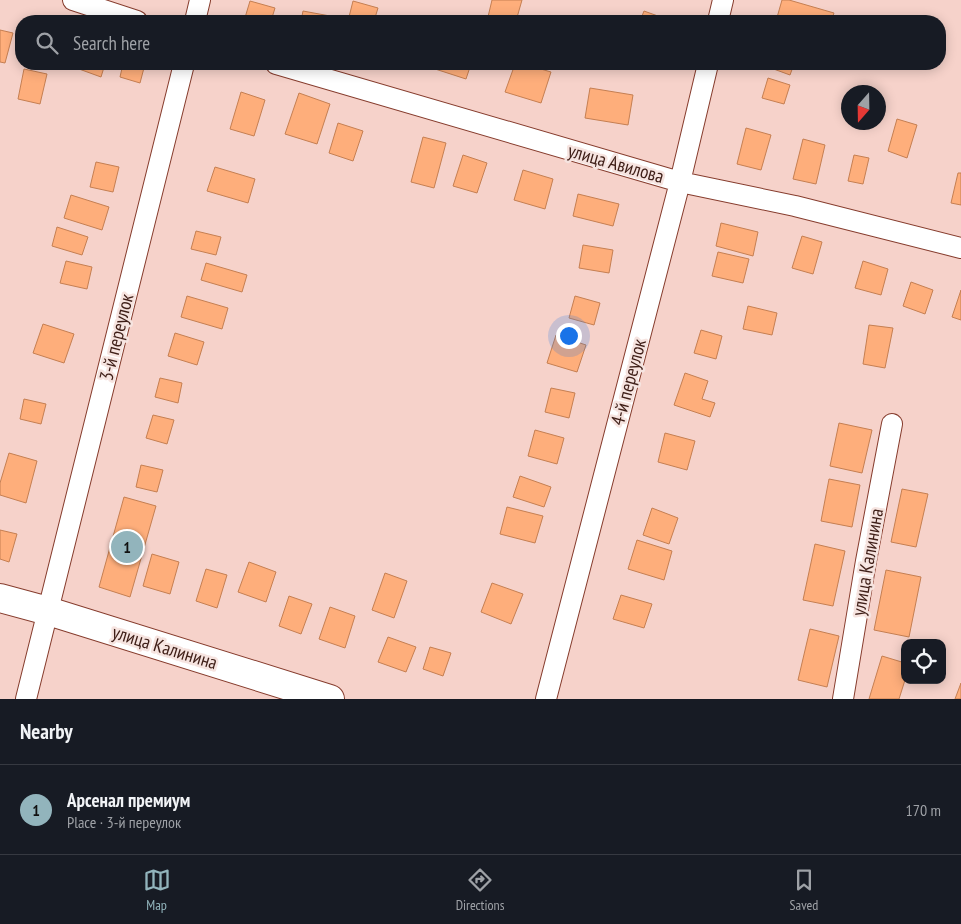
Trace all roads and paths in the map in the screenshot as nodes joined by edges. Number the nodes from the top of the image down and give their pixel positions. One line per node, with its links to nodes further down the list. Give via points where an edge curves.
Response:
1 (72, 0): 4 (street)
2 (200, 0): 5 (street)
3 (723, 0): 6 (street)
4 (118, 15)
5 (196, 15)
6 (719, 15)
7 (183, 70): 14 (street, 3-й переулок)
8 (297, 70): 10 (street, улица Авилова)
9 (707, 70): 10 (street, 4-й переулок)
10 (680, 182): 11 (street, улица Авилова, via 795,206); 17 (street, 4-й переулок)
11 (961, 248)
12 (892, 424): 18 (street, улица Калинина)
13 (0, 598): 14 (main road, улица Калинина)
14 (48, 611): 15 (street, 3-й переулок); 16 (main road, улица Калинина)
15 (26, 699)
16 (330, 699)
17 (546, 699)
18 (843, 699)

